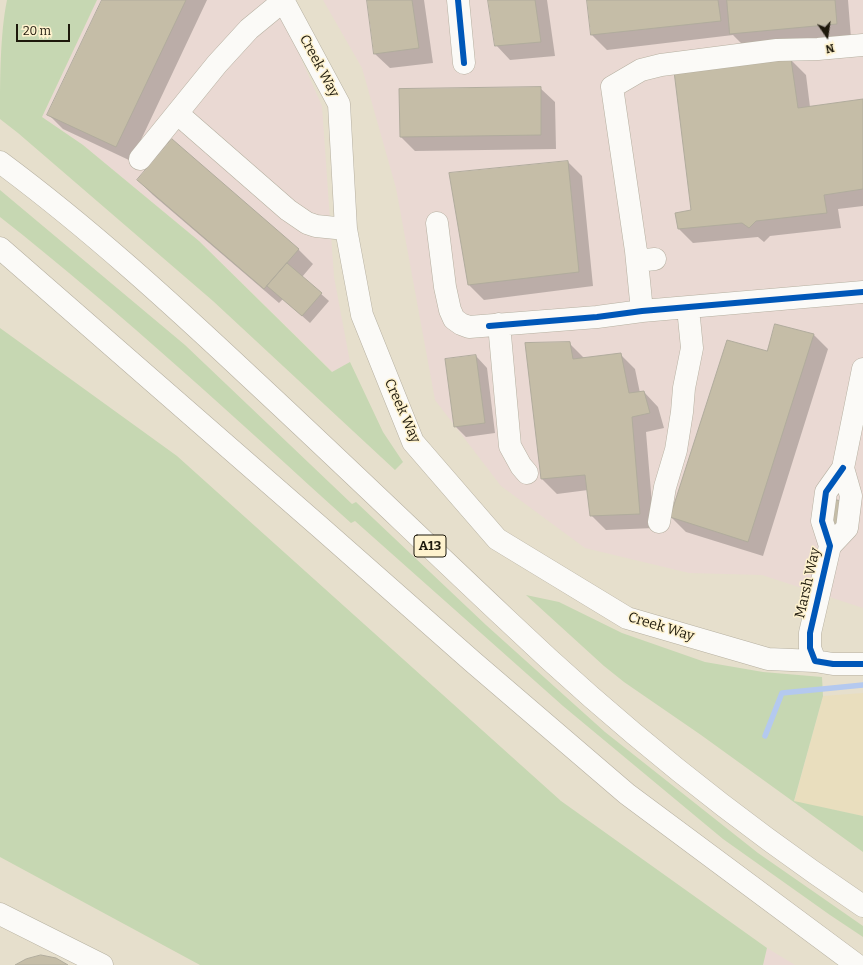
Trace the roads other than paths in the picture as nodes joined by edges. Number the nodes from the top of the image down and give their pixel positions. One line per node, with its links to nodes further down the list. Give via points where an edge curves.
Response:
1 (283, 0): 5 (main road, via 249,29 217,64); 9 (main road, Creek Way, via 339,104)
2 (458, 0): 4 (main road)
3 (863, 45): 13 (main road, via 777,50 662,65 641,70 612,87 646,260)
4 (464, 63)
5 (178, 114): 6 (main road); 9 (main road, via 288,210 307,223)
6 (140, 159)
7 (5, 166): 21 (main road, A13, via 100,242 185,316 581,688 716,801)
8 (437, 223): 14 (main road, via 445,287 454,319 469,327)
9 (346, 228): 19 (main road, Creek Way, via 362,315 413,442 497,539 627,618 768,659)
10 (0, 248): 24 (main road, via 627,794)
11 (863, 292): 12 (main road)
12 (688, 308): 13 (main road); 18 (main road, via 692,348 676,450 665,487)
13 (642, 311): 14 (main road)
14 (494, 325): 17 (main road, via 510,446)
15 (863, 368): 16 (main road)
16 (861, 390): 19 (main road, Marsh Way, via 843,468 851,496 846,528 830,546 810,633 810,648)
17 (527, 473)
18 (659, 522)
19 (815, 661): 20 (main road)
20 (863, 664)
21 (863, 906)
22 (0, 914): 23 (main road)
23 (102, 965)
24 (857, 965)

